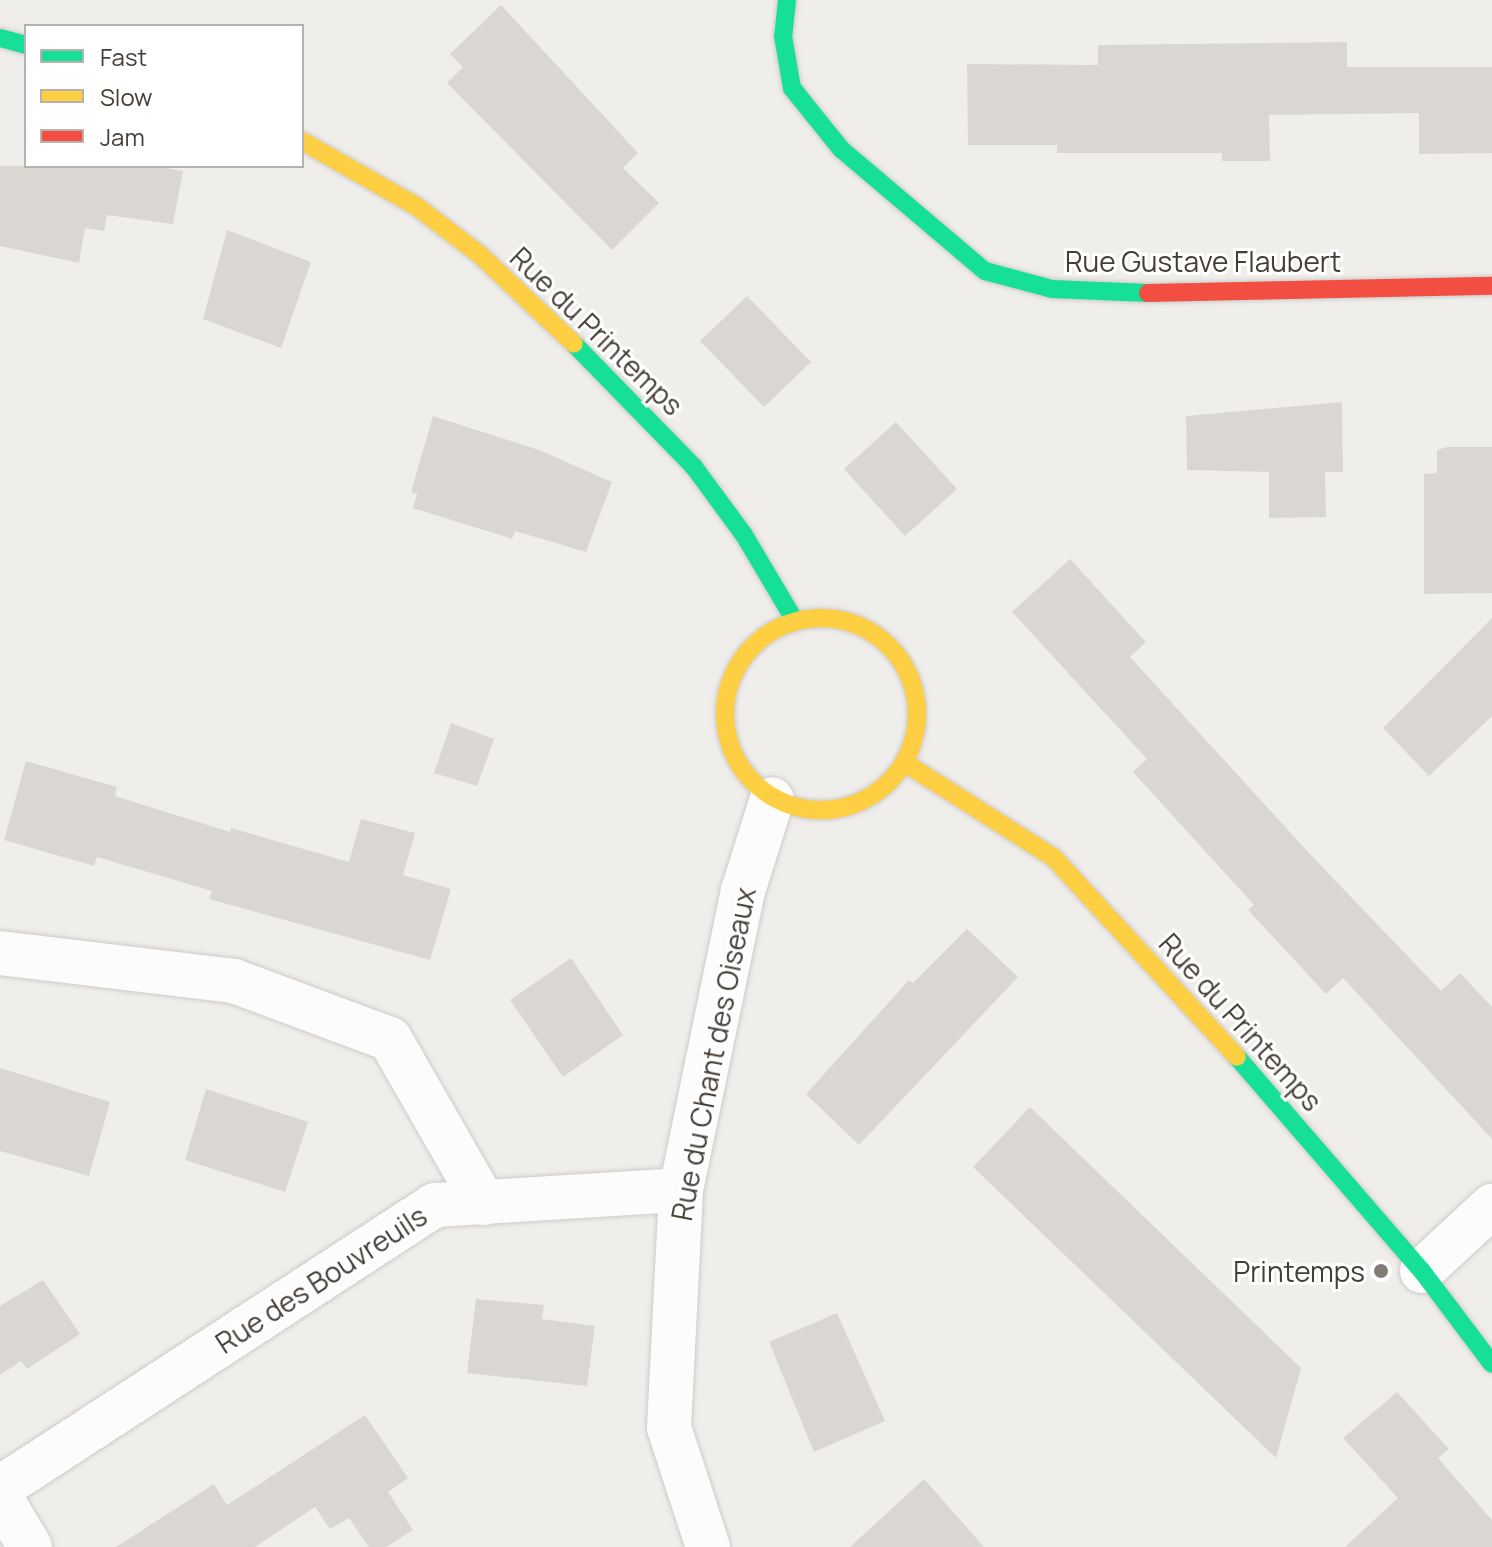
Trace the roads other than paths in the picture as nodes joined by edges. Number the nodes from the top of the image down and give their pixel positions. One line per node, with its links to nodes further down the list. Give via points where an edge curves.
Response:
1 (787, 0): 5 (main road, Rue Gustave Flaubert, via 783,36 792,88 841,149 985,271 1052,289 1124,293)
2 (0, 38): 3 (main road)
3 (24, 44)
4 (304, 142): 6 (main road, Rue du Printemps, via 346,161 416,206 480,255 556,326 694,467 744,535)
5 (1492, 286)
6 (795, 621): 7 (main road, via 833,618 869,630 898,656 914,690 916,727); 8 (main road, via 761,637 742,657 725,702 727,740 744,773)
7 (905, 763): 8 (main road, via 880,790 846,808 807,810); 13 (main road, Rue du Printemps, via 1054,858 1244,1064)
8 (772, 799): 10 (street, Rue du Chant des Oiseaux, via 743,891)
9 (0, 953): 11 (street, via 234,981 390,1039)
10 (681, 1190): 11 (street, Rue des Bouvreuils); 18 (street, Rue du Chant des Oiseaux, via 669,1428)
11 (484, 1203): 15 (street, Rue des Bouvreuils, via 435,1205)
12 (1492, 1206): 13 (street)
13 (1422, 1271): 14 (main road, Rue du Printemps)
14 (1492, 1364)
15 (0, 1488)
16 (0, 1497): 17 (street)
17 (30, 1547)
18 (708, 1547)

